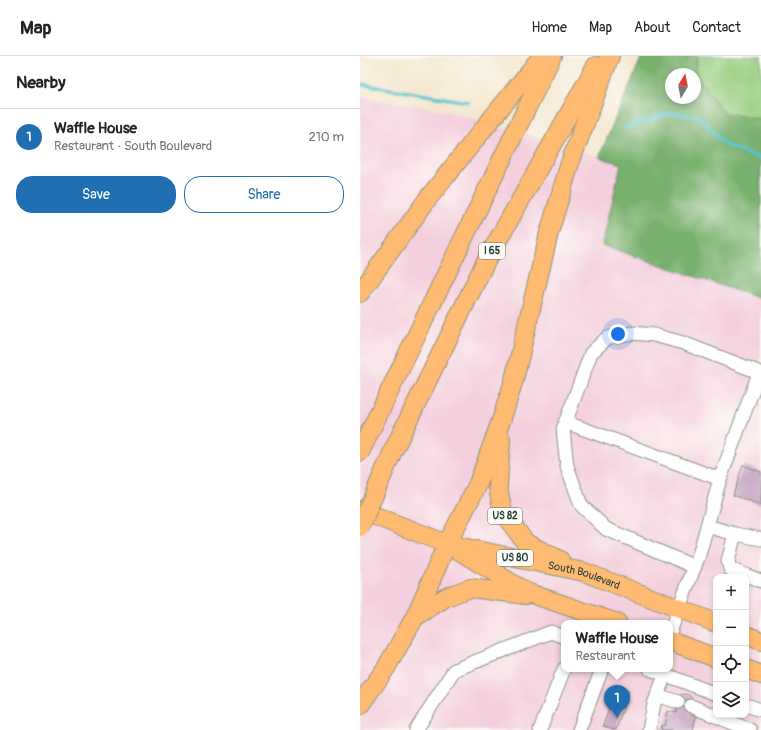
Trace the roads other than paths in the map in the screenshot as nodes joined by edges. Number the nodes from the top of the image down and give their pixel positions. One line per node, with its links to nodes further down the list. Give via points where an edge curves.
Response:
1 (542, 56): 5 (highway, via 429,197)
2 (552, 56): 9 (highway, I 65)
3 (602, 56): 13 (highway, I 65, bridge, via 485,263 393,451)
4 (610, 56): 7 (highway, via 566,177 549,233 514,380)
5 (360, 293)
6 (760, 373): 8 (lane, via 683,343 654,335 632,333 607,338 591,353); 10 (lane)
7 (502, 418): 16 (highway, via 478,484); 18 (highway, US 82, via 498,487 503,513 526,543)
8 (565, 422): 10 (lane); 17 (lane, via 563,429 567,466 581,505 606,529)
9 (362, 448)
10 (720, 479): 12 (lane)
11 (360, 510): 16 (highway, South Boulevard / US 80)
12 (707, 526): 14 (lane); 17 (lane)
13 (360, 527)
14 (735, 534): 15 (lane); 19 (lane, via 728,561 730,569)
15 (761, 540)
16 (447, 544): 18 (highway, South Boulevard / US 80); 20 (highway, South Boulevard, via 526,592); 22 (highway)
17 (695, 567): 21 (lane)
18 (584, 572): 21 (highway, South Boulevard / US 80)
19 (761, 581)
20 (545, 598): 22 (highway, via 470,588 446,597); 23 (highway, South Boulevard)
21 (679, 609): 24 (highway, South Boulevard / US 80); 25 (lane)
22 (415, 617): 41 (highway, via 386,668)
23 (608, 620)
24 (713, 622)
25 (673, 624)
26 (561, 636): 46 (lane, via 551,632 454,670)
27 (749, 636): 28 (highway)
28 (761, 641)
29 (673, 642): 30 (highway)
30 (713, 657)
31 (749, 670): 36 (highway)
32 (563, 672): 47 (lane)
33 (601, 672): 48 (lane)
34 (658, 672): 35 (lane)
35 (666, 675): 37 (lane); 38 (lane)
36 (761, 675)
37 (713, 692)
38 (657, 695): 40 (lane); 49 (lane)
39 (713, 700): 45 (lane)
40 (678, 702)
41 (360, 705)
42 (691, 706): 45 (lane)
43 (749, 706): 44 (lane)
44 (761, 710)
45 (708, 713): 50 (lane)
46 (416, 730)
47 (540, 730)
48 (579, 730)
49 (649, 730)
50 (750, 730)

